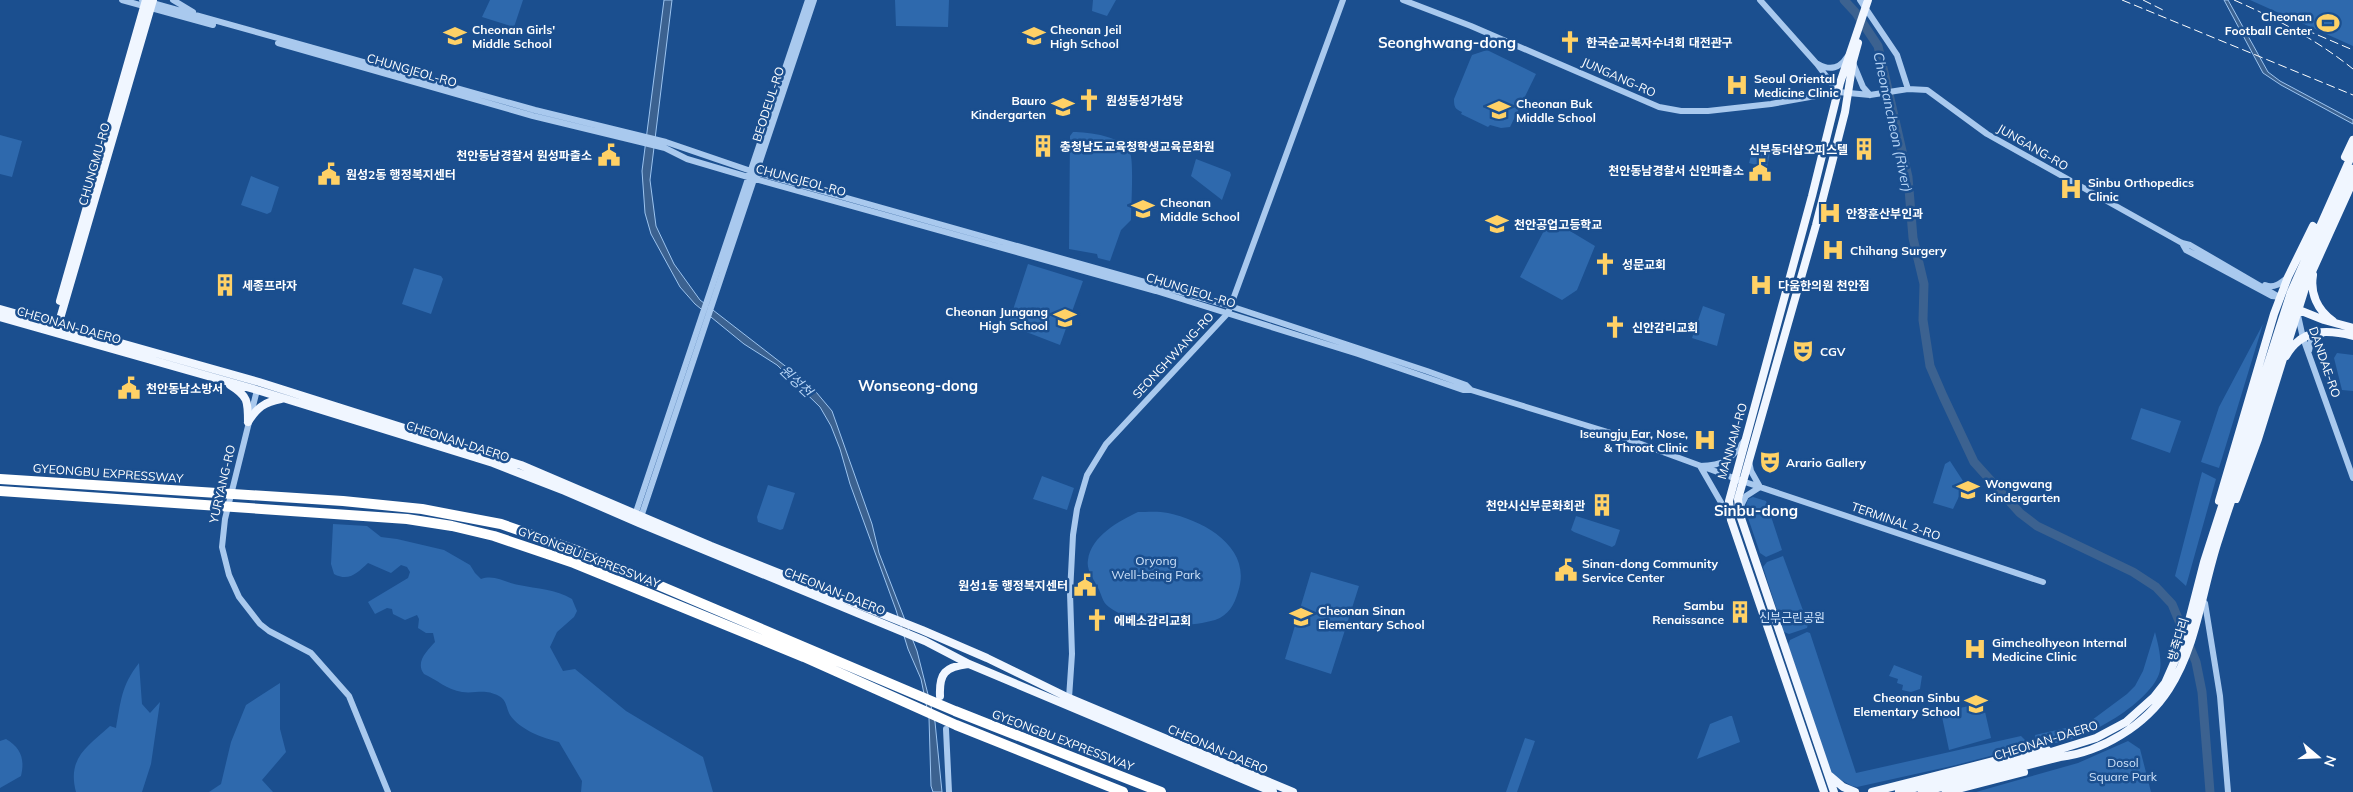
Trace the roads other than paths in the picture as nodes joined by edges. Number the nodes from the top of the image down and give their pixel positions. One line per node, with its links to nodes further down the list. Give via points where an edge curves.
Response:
1 (122, 0): 10 (street, CHUNGJEOL-RO)
2 (174, 0): 11 (street)
3 (808, 0): 25 (street, BEODEUL-RO)
4 (814, 0): 25 (street, BEODEUL-RO)
5 (1344, 0): 34 (street, SEONGHWANG-RO)
6 (1403, 0): 16 (street, JUNGANG-RO, via 1659,107 1708,111)
7 (1760, 0): 14 (street)
8 (1860, 0): 15 (street, via 1897,55)
9 (1870, 2): 12 (main road)
10 (148, 3): 11 (street, CHUNGJEOL-RO); 21 (street, CHUNGJEOL-RO, via 533,116); 38 (main road, CHUNGMU-RO)
11 (210, 20): 21 (street, CHUNGJEOL-RO)
12 (1853, 48): 13 (main road, MANNAM-RO); 14 (street, via 1844,62 1836,67); 16 (main road, MANNAM-RO)
13 (1852, 61): 17 (main road, MANNAM-RO); 18 (street)
14 (1817, 64): 16 (street)
15 (1904, 89): 18 (street); 27 (street, JUNGANG-RO, via 1928,90 1987,134)
16 (1838, 92): 17 (street); 19 (main road, MANNAM-RO)
17 (1847, 94): 18 (street); 20 (main road, MANNAM-RO)
18 (1870, 95)
19 (1829, 131): 20 (main road, via 1836,126); 52 (main road, MANNAM-RO)
20 (1839, 133): 52 (main road, MANNAM-RO, via 1816,225)
21 (637, 137): 25 (street, CHUNGJEOL-RO)
22 (2353, 140): 29 (main road)
23 (2353, 152): 55 (main road, via 2290,292)
24 (2353, 169): 55 (main road, via 2293,303)
25 (753, 175): 34 (street, CHUNGJEOL-RO); 63 (street, BEODEUL-RO)
26 (2353, 181): 28 (main road)
27 (2182, 243): 30 (street, JUNGANG-RO); 31 (street, JUNGANG-RO, via 2186,250)
28 (2316, 261): 35 (main road); 39 (main road, via 2311,289 2322,311)
29 (2288, 277): 30 (street, via 2270,287); 32 (main road)
30 (2258, 283): 32 (street, JUNGANG-RO)
31 (2264, 292): 32 (street, JUNGANG-RO); 36 (street, via 2272,300)
32 (2281, 298): 35 (main road); 36 (main road)
33 (0, 309): 38 (main road, CHEONAN-DAERO)
34 (1229, 309): 54 (street, CHUNGJEOL-RO, via 1427,371 1466,385 1471,390); 73 (street, SEONGHWANG-RO, via 1106,444 1087,475 1077,510 1071,551 1072,654)
35 (2297, 310): 39 (main road); 43 (main road); 45 (street, DANDAE-RO); 48 (main road)
36 (2274, 314): 66 (main road)
37 (0, 317): 42 (main road, CHEONAN-DAERO)
38 (55, 324): 42 (main road, CHUNGMU-RO); 63 (main road, CHEONAN-DAERO, via 429,434 521,465)
39 (2336, 324): 40 (main road)
40 (2353, 328)
41 (2326, 332): 43 (main road); 45 (main road, via 2311,333); 46 (street, via 2311,341)
42 (53, 333): 47 (main road, CHEONAN-DAERO)
43 (2342, 333): 44 (main road)
44 (2353, 336)
45 (2303, 338): 46 (street, DANDAE-RO); 48 (main road, via 2291,348)
46 (2309, 354): 56 (street, DANDAE-RO)
47 (222, 380): 49 (main road, CHEONAN-DAERO); 51 (main road, via 241,392 248,401)
48 (2274, 386): 65 (main road, via 2240,489)
49 (257, 390): 50 (main road, CHEONAN-DAERO); 51 (street, YURYANG-RO)
50 (284, 399): 51 (main road, via 260,405); 63 (main road, CHEONAN-DAERO, via 492,463)
51 (248, 422): 80 (street, YURYANG-RO, via 222,535 224,560 234,588 260,624 311,653 349,696)
52 (1749, 441): 53 (main road, MANNAM-RO); 54 (street, via 1724,463); 58 (main road, MANNAM-RO)
53 (1750, 454): 58 (main road, MANNAM-RO); 59 (street, via 1751,470)
54 (1700, 466): 58 (street, CHUNGJEOL-RO); 64 (street)
55 (2236, 474): 65 (main road); 66 (main road)
56 (2353, 478)
57 (0, 479): 83 (highway, GYEONGBU EXPRESSWAY, via 422,509 501,524 578,551 955,711)
58 (1738, 480): 59 (street, TERMINAL 2-RO); 61 (main road, MANNAM-RO); 62 (main road, MANNAM-RO)
59 (1760, 487): 62 (street, via 1743,500); 67 (street, TERMINAL 2-RO)
60 (0, 491): 74 (highway, GYEONGBU EXPRESSWAY, via 407,519 494,536 574,563 804,657)
61 (1729, 509): 62 (main road, via 1731,504); 64 (main road, MANNAM-RO)
62 (1739, 511): 76 (main road, MANNAM-RO)
63 (637, 518): 69 (main road, CHEONAN-DAERO, via 917,637); 73 (main road, CHEONAN-DAERO, via 916,628)
64 (1731, 520): 77 (main road, MANNAM-RO)
65 (2214, 554): 68 (main road)
66 (2204, 562): 68 (main road)
67 (2043, 582)
68 (2197, 603): 70 (main road, 방죽다리); 71 (main road, 방죽다리, via 2188,650); 94 (street, via 2205,604 2209,621 2220,696)
69 (969, 664): 72 (main road, via 952,667 945,672 940,681); 84 (main road, CHEONAN-DAERO)
70 (2174, 666): 78 (main road, CHEONAN-DAERO, via 2154,697 2126,722 2096,738 2062,748 2033,751)
71 (2178, 674): 75 (main road, CHEONAN-DAERO, via 2155,707 2138,722 2098,747)
72 (940, 696)
73 (1068, 698): 85 (main road, CHEONAN-DAERO)
74 (951, 727): 81 (street); 82 (highway, GYEONGBU EXPRESSWAY)
75 (2075, 755): 92 (main road, CHEONAN-DAERO); 93 (main road)
76 (1827, 773): 88 (main road, MANNAM-RO); 89 (main road, via 1843,787)
77 (1818, 774): 86 (main road); 87 (main road, MANNAM-RO)
78 (1899, 788): 79 (main road, CHEONAN-DAERO); 91 (main road)
79 (1873, 791): 90 (main road, CHEONAN-DAERO)
80 (388, 792)
81 (949, 792)
82 (1123, 792)
83 (1161, 792)
84 (1273, 792)
85 (1292, 792)
86 (1818, 792)
87 (1824, 792)
88 (1834, 792)
89 (1855, 792)
90 (1864, 792)
91 (1891, 792)
92 (1922, 792)
93 (1946, 792)
94 (2228, 792)

